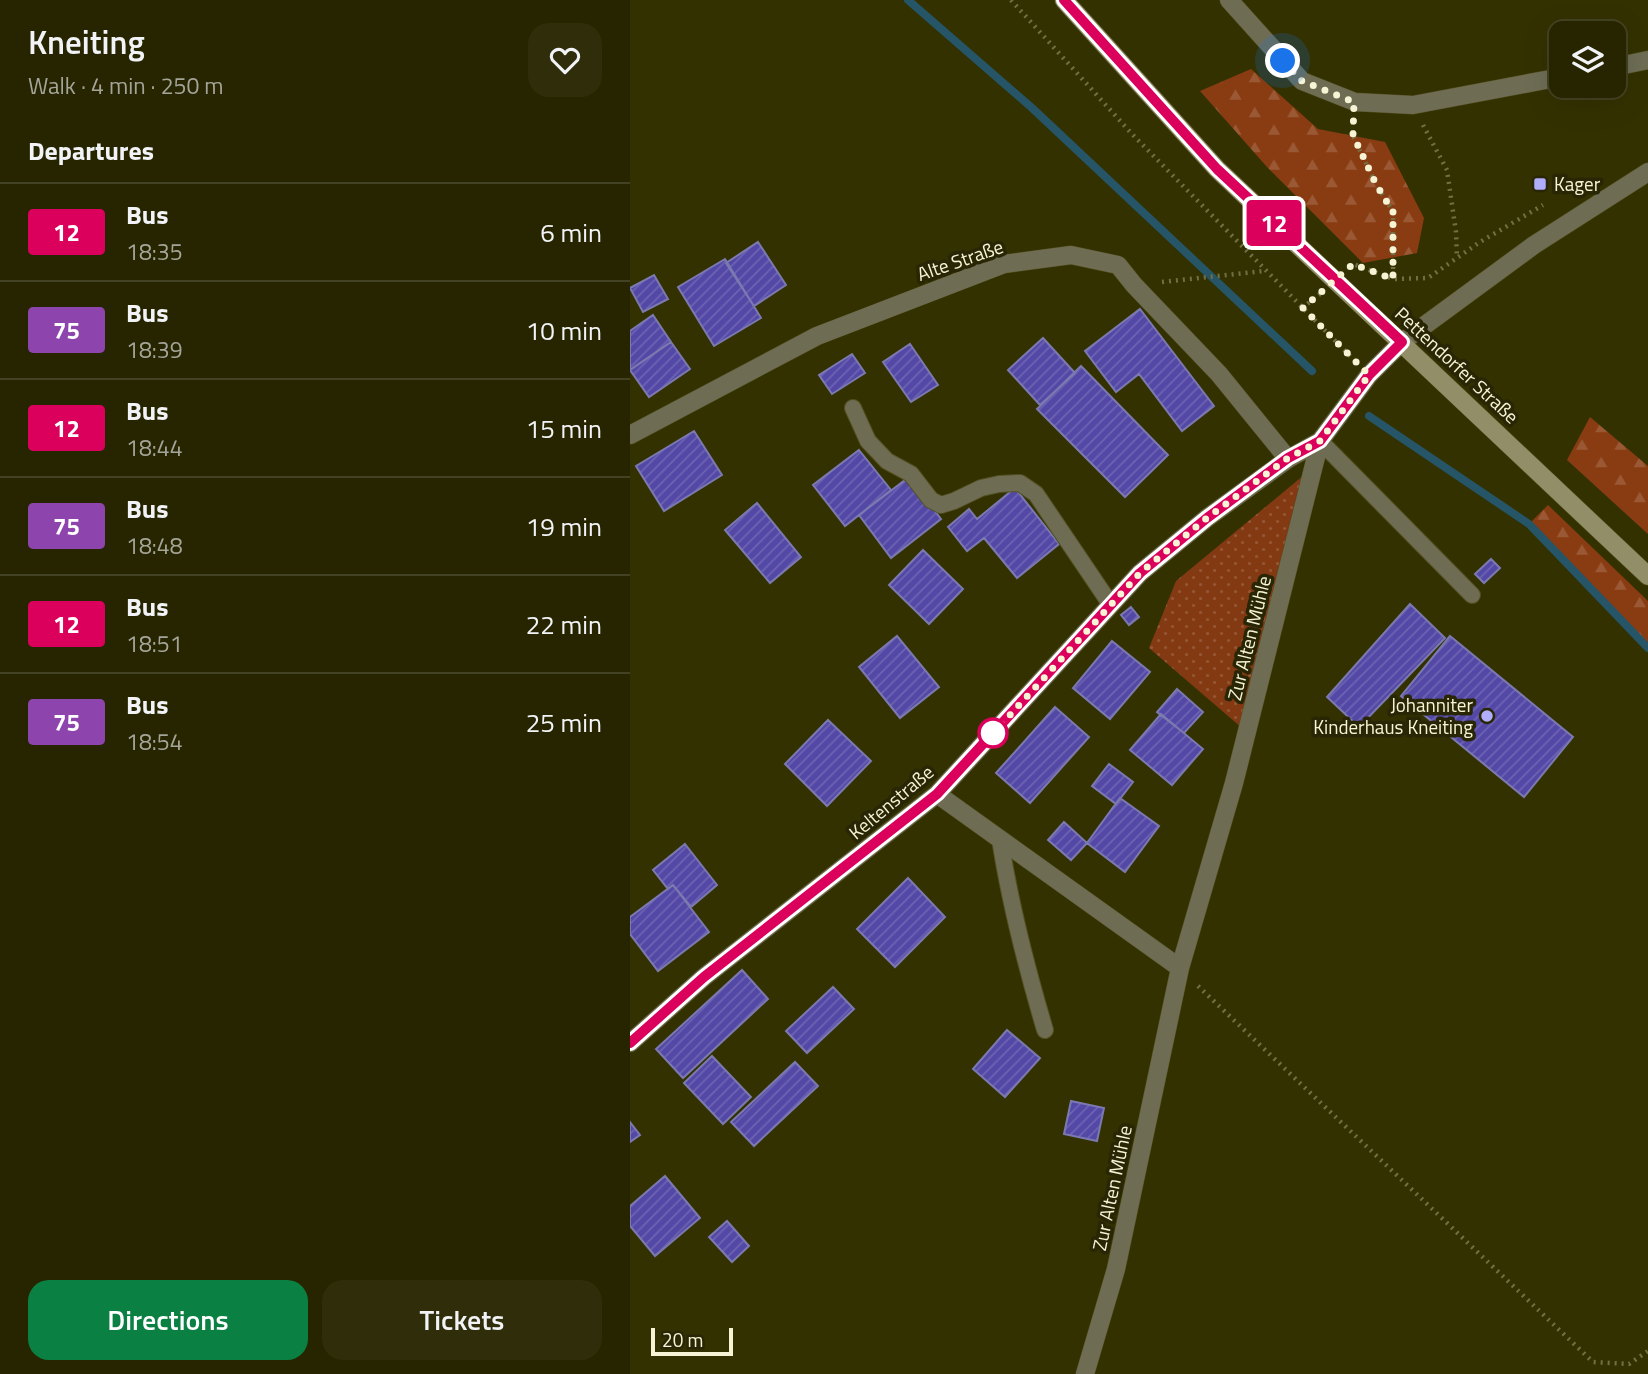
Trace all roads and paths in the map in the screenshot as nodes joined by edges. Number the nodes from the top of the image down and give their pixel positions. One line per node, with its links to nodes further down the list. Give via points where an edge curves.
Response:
1 (1011, 0): 12 (path)
2 (1064, 0): 14 (street, Pettendorfer Straße, via 1217,169)
3 (1229, 0): 7 (street, via 1302,81)
4 (1648, 60): 5 (street)
5 (1626, 64)
6 (1549, 79): 8 (street)
7 (1354, 102): 8 (street); 13 (path, via 1353,135 1393,212)
8 (1413, 105): 11 (path, via 1447,170)
9 (1648, 173): 17 (street, Zur Alten Mühle, via 1534,244)
10 (1544, 205): 11 (path)
11 (1457, 258): 13 (path, via 1428,278)
12 (1265, 271): 15 (path); 16 (path)
13 (1393, 279): 14 (path, via 1353,264)
14 (1336, 280): 16 (path); 17 (street, Pettendorfer Straße)
15 (1134, 285): 20 (street, Alte Straße, via 1118,265 1071,254 1004,264 817,335); 22 (street, Alte Straße, via 1219,374)
16 (1303, 308): 18 (path)
17 (1402, 342): 18 (street, Zur Alten Mühle); 23 (street, Pettendorfer Straße)
18 (1369, 375): 21 (street, Zur Alten Mühle)
19 (853, 408): 25 (lane, via 868,441 887,461 911,474 930,500 941,505 999,484 1020,483 1036,494)
20 (630, 435)
21 (1320, 441): 22 (street, Keltenstraße); 24 (lane); 28 (street, Zur Alten Mühle, via 1234,783)
22 (1288, 458): 25 (street, Keltenstraße, via 1150,565)
23 (1648, 576)
24 (1472, 595)
25 (1111, 605): 26 (street, Keltenstraße)
26 (937, 794): 27 (street); 30 (street, Keltenstraße, via 704,977)
27 (1000, 839): 28 (street); 29 (lane, via 1012,908)
28 (1180, 968): 31 (path, via 1593,1362 1629,1364); 32 (street, Zur Alten Mühle, via 1116,1269)
29 (1045, 1030)
30 (630, 1043)
31 (1648, 1351)
32 (1085, 1374)

